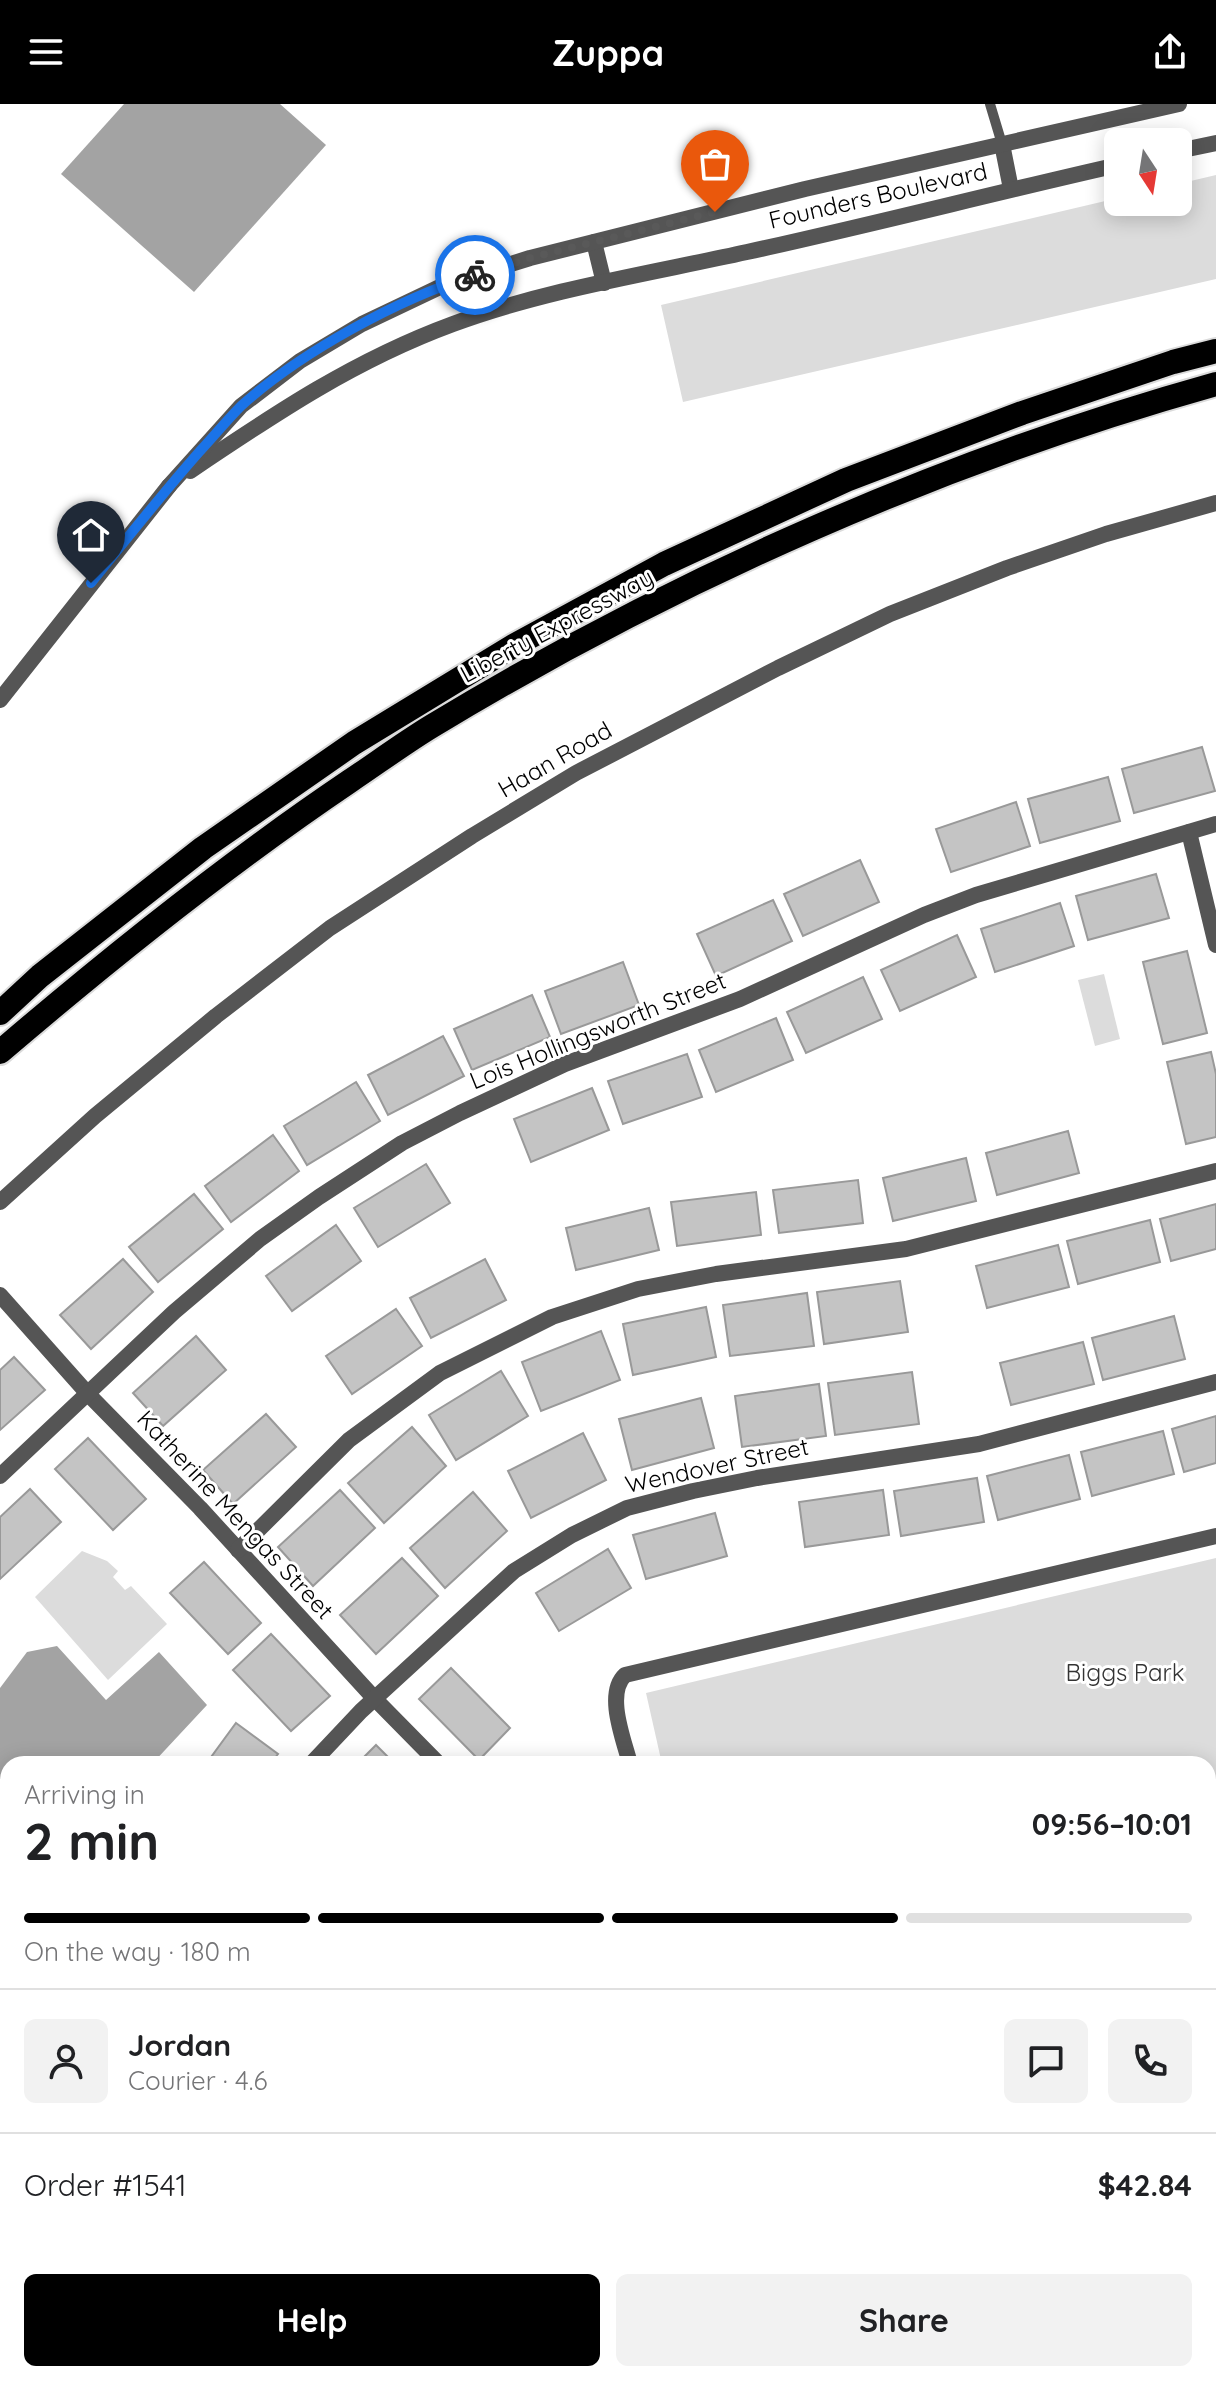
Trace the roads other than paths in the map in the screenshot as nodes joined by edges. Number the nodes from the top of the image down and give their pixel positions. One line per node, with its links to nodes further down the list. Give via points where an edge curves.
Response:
1 (990, 104): 4 (lane)
2 (1179, 104): 4 (street, Founders Boulevard)
3 (1216, 143): 5 (street)
4 (1002, 144): 7 (street); 8 (street, Founders Boulevard)
5 (1192, 148)
6 (1104, 168): 7 (street, Founders Boulevard)
7 (1011, 189): 9 (street, Founders Boulevard)
8 (594, 242): 9 (street); 12 (street, Founders Boulevard, via 444,285 362,324 300,361 241,406)
9 (604, 283): 12 (street, Founders Boulevard, via 454,323 360,364)
10 (1216, 351): 18 (highway, Liberty Expressway, via 1022,413 846,480 664,564 515,645 354,743 203,848)
11 (1216, 384): 19 (highway, Liberty Expressway, via 1029,443 902,491 780,544 543,662 430,728 292,821 105,962)
12 (169, 486): 14 (street)
13 (1216, 503): 21 (street, Haan Road, via 1106,534 890,614 576,773 330,928 107,1106)
14 (0, 700)
15 (1216, 824): 16 (street, Lois Hollingsworth Street)
16 (1189, 832): 17 (street); 24 (street, Lois Hollingsworth Street, via 924,915 740,999 565,1064 460,1113 402,1143 260,1239)
17 (1216, 945)
18 (0, 1013)
19 (0, 1052)
20 (1216, 1171): 27 (street, via 906,1249 716,1274 638,1289 552,1317 440,1373 349,1440)
21 (0, 1202)
22 (0, 1295): 24 (street, Katherine Mengas Street)
23 (1216, 1382): 28 (street, Wendover Street, via 979,1444 757,1478 627,1508 514,1571)
24 (88, 1394): 25 (street, Lois Hollingsworth Street); 27 (street, Katherine Mengas Street)
25 (0, 1476)
26 (1216, 1536): 31 (street, via 625,1675 614,1698)
27 (238, 1550): 28 (street, Katherine Mengas Street)
28 (374, 1698): 29 (street, Wendover Street); 30 (street, Katherine Mengas Street)
29 (319, 1756)
30 (431, 1756)
31 (628, 1756)

